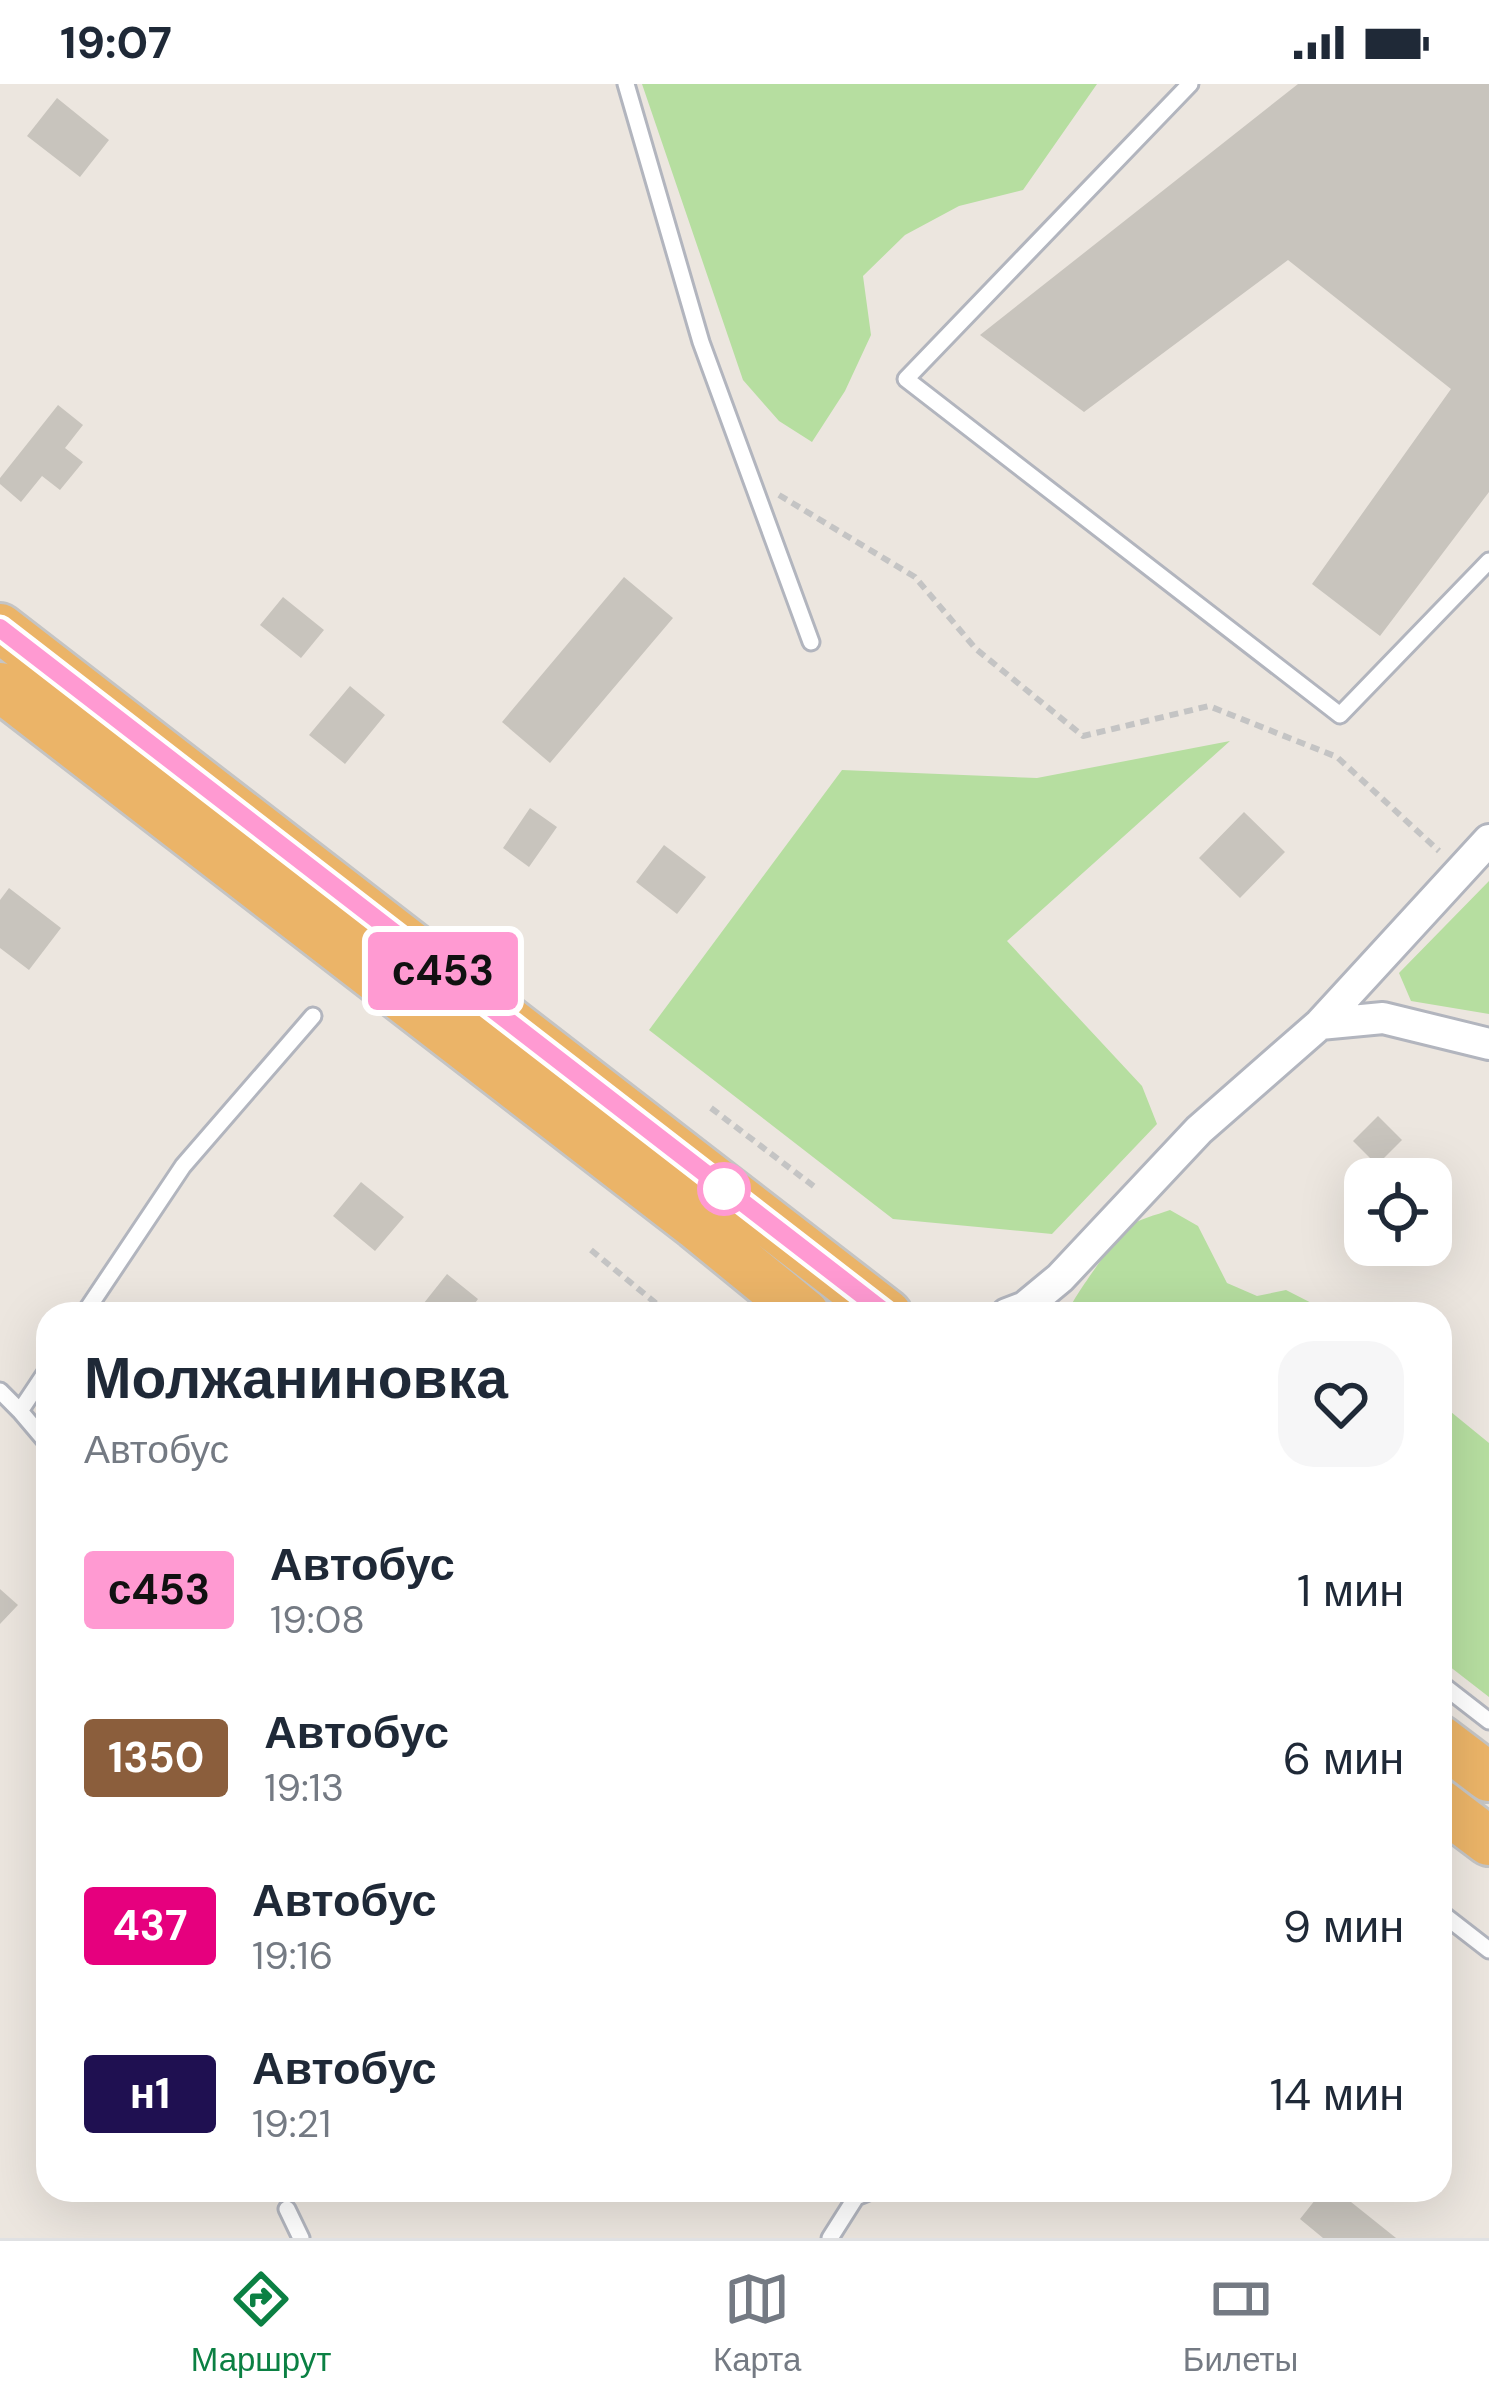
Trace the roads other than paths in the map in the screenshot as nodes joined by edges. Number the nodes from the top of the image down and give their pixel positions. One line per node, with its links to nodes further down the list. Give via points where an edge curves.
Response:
1 (626, 84): 5 (lane, via 701,342)
2 (1190, 84): 3 (lane, via 906,379 1340,715)
3 (1489, 561)
4 (0, 628): 14 (highway)
5 (812, 642)
6 (0, 687): 13 (highway)
7 (1489, 840): 9 (street)
8 (313, 1016): 12 (lane, via 183,1166)
9 (1320, 1024): 10 (street, via 1383,1018); 11 (street, via 1199,1130)
10 (1489, 1044)
11 (1060, 1278): 15 (street); 16 (street)
12 (93, 1302)
13 (790, 1302)
14 (873, 1302)
15 (1031, 1302)
16 (1050, 1302)
17 (36, 1387): 19 (lane)
18 (0, 1391): 19 (lane)
19 (20, 1411): 20 (lane)
20 (36, 1430)
21 (1452, 1692): 22 (lane)
22 (1489, 1721)
23 (1452, 1749): 24 (highway)
24 (1489, 1777)
25 (1452, 1813): 26 (highway)
26 (1489, 1841)
27 (1452, 1921): 28 (lane)
28 (1489, 1950)
29 (848, 2202): 32 (lane)
30 (287, 2209): 31 (lane)
31 (301, 2238)
32 (830, 2238)

